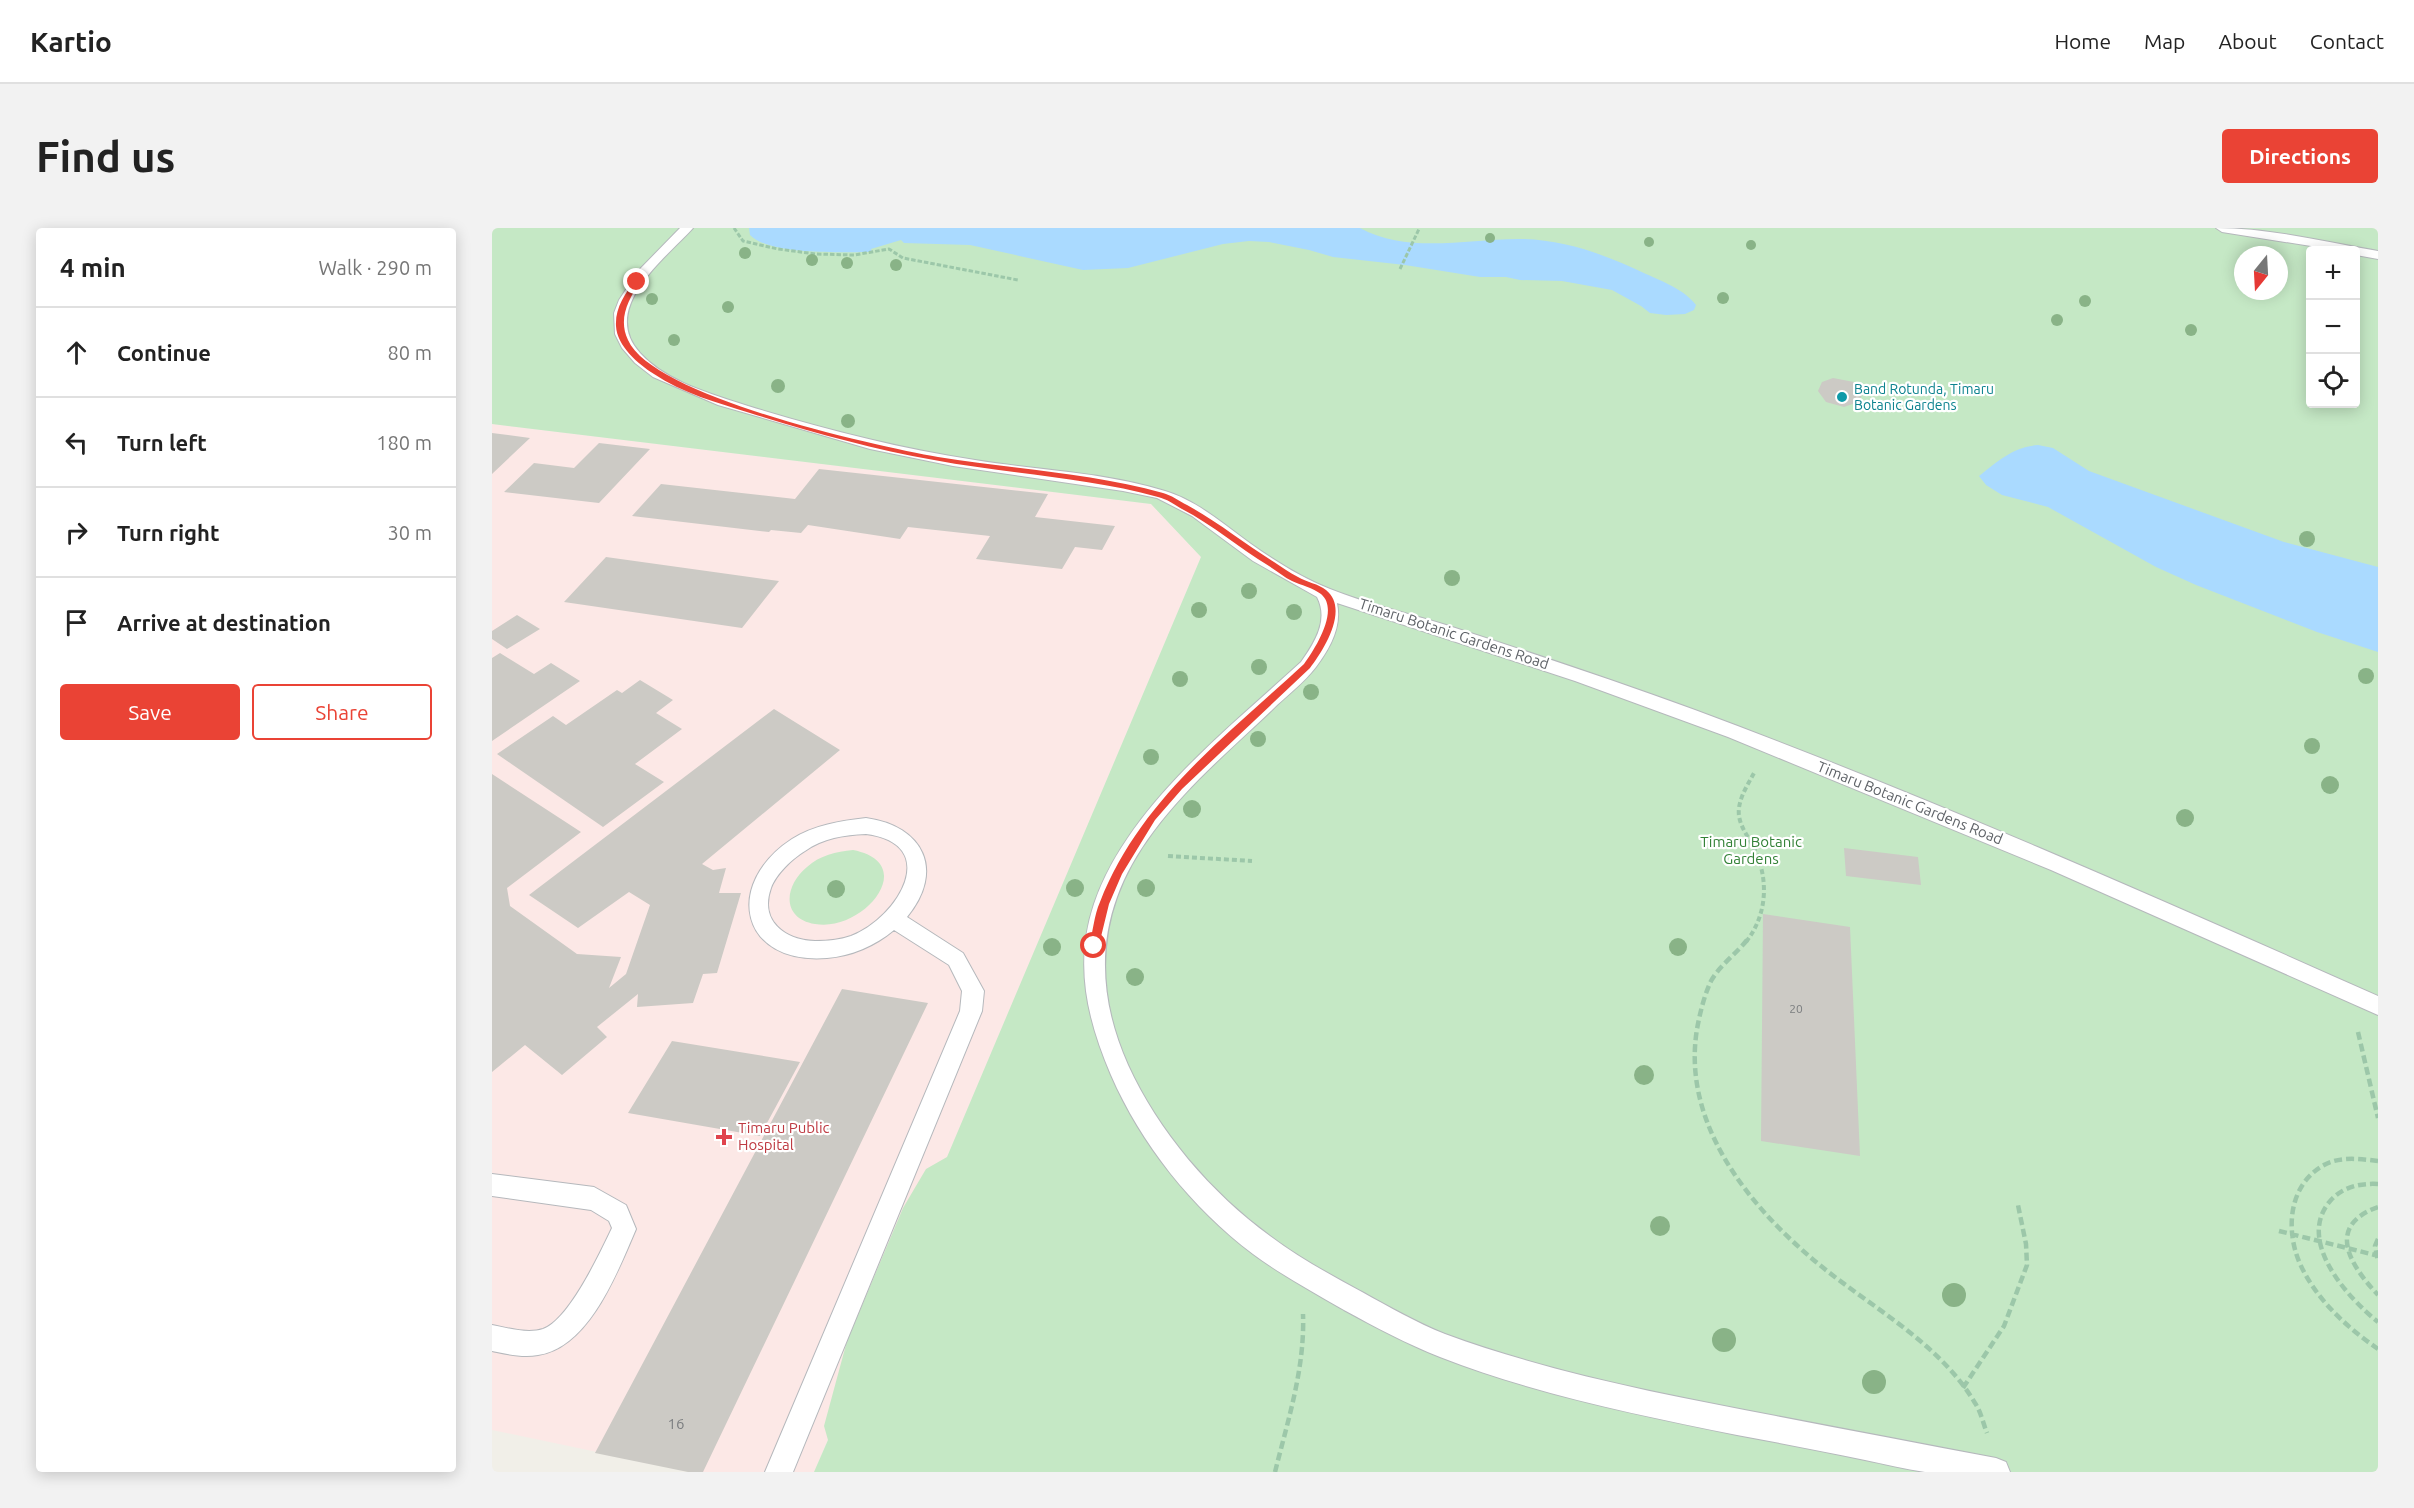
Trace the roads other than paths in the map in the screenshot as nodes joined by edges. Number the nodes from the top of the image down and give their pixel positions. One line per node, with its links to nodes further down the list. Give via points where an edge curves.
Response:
1 (687, 228): 6 (lane, Timaru Botanic Gardens Road, via 637,282 622,309 620,326 625,342 656,373 720,401 877,447 1163,495 1212,521 1250,551)
2 (2222, 228): 3 (lane)
3 (2331, 246)
4 (2360, 251): 5 (lane)
5 (2378, 255)
6 (1324, 593): 8 (lane, Timaru Botanic Gardens Road, via 1566,670 1766,744); 12 (lane, via 1331,604 1322,645 1307,666 1178,787 1151,818 1128,853 1104,904 1092,976 1097,1010 1111,1053 1159,1141 1252,1239 1360,1306 1436,1343 1629,1400)
7 (893, 920): 7 (lane, via 846,946 796,949 776,940 763,926 758,909 761,888 771,869 814,836 866,826 888,831 906,842 916,858 918,878 909,900); 11 (lane, via 956,959 973,991 971,1011)
8 (2378, 1006)
9 (492, 1185): 10 (lane, via 594,1199 618,1213 624,1229 569,1327 536,1344)
10 (492, 1338)
11 (779, 1472)
12 (1996, 1472)

